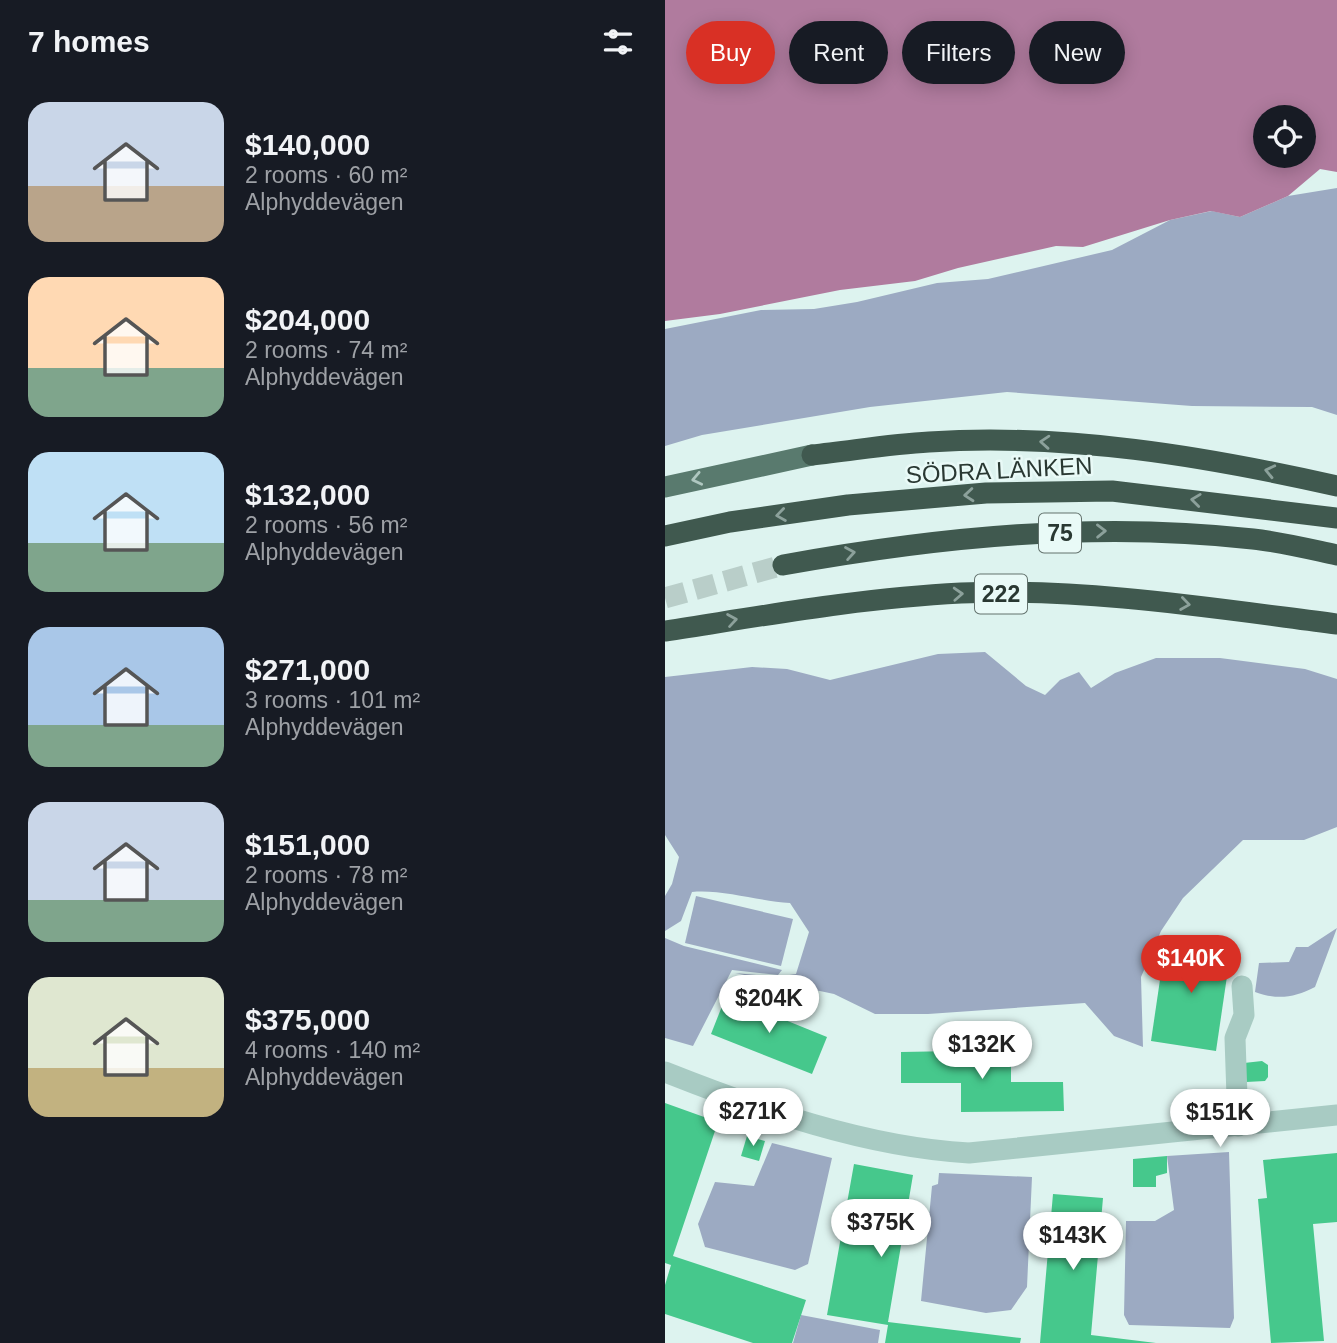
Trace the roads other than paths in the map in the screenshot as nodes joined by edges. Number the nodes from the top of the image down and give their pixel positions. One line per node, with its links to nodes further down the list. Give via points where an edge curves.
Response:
1 (812, 455): 2 (highway, one-way to 1, via 1255,467 1122,447 1026,441 929,442); 3 (main road, one-way to 3)
2 (1337, 486)
3 (665, 488)
4 (1337, 518): 5 (highway, SÖDRA LÄNKEN / 75, one-way to 5, via 1112,491 986,493 848,505)
5 (665, 536)
6 (1337, 555): 7 (highway, 75, one-way to 6, via 973,538 1099,531 1256,539)
7 (783, 565)
8 (1337, 624): 9 (highway, 222, one-way to 8, via 844,603 962,593 1127,596)
9 (665, 631)
10 (1243, 986): 13 (street, via 1244,1015 1235,1038)
11 (665, 1072): 13 (street, via 749,1104 930,1151 1040,1148)
12 (1337, 1115): 13 (street)
13 (1238, 1126)

